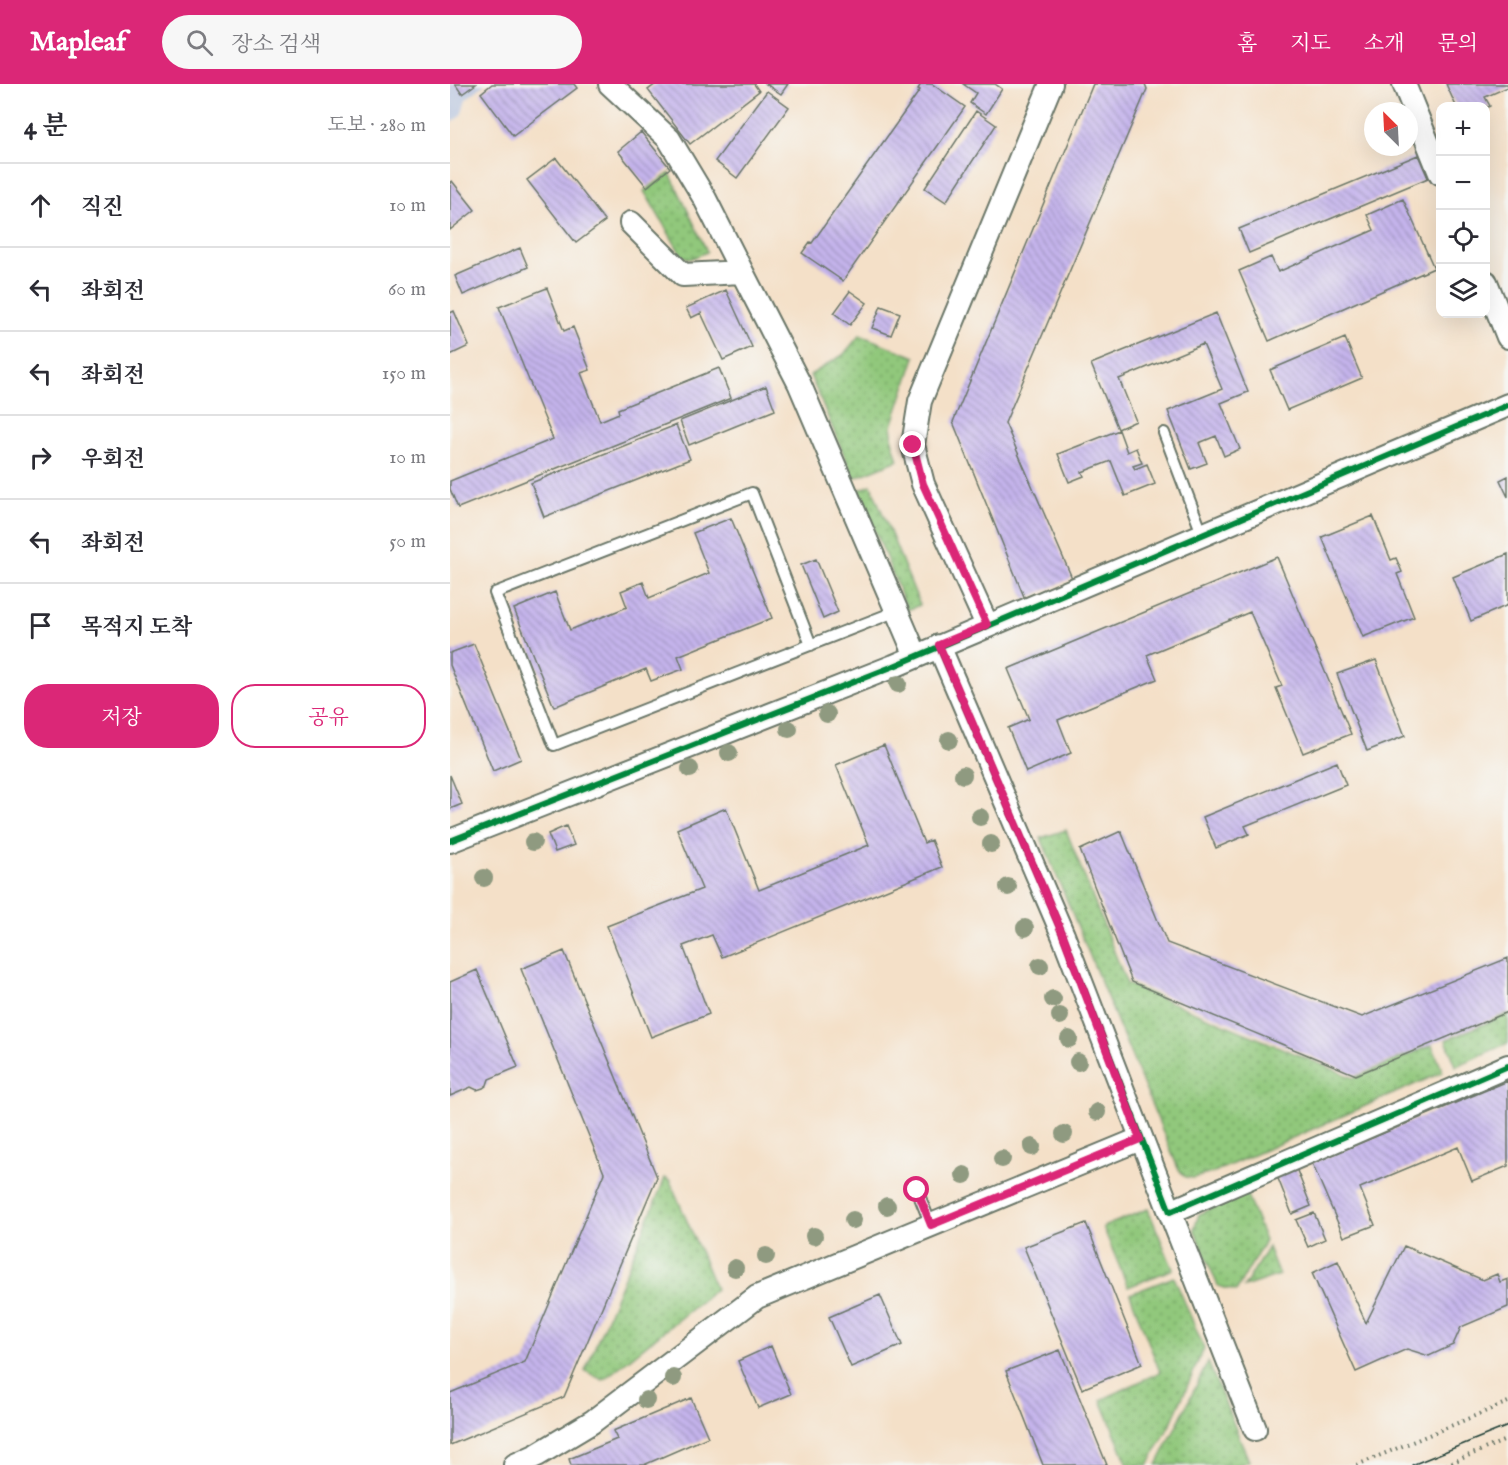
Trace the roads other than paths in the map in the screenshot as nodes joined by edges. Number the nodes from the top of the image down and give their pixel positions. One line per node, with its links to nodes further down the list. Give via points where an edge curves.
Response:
1 (610, 84): 6 (street, via 669,139)
2 (1051, 84): 13 (street, via 920,401 913,445 923,484)
3 (1404, 84): 4 (street)
4 (1436, 163)
5 (631, 223): 6 (street, via 683,274)
6 (742, 272): 12 (street, via 799,382)
7 (1490, 294): 8 (street)
8 (1508, 337)
9 (1508, 405): 11 (street)
10 (1164, 433): 11 (lane)
11 (1203, 536): 13 (street)
12 (897, 611): 14 (lane); 16 (street)
13 (987, 625): 15 (street)
14 (811, 645): 14 (lane, via 554,745 495,593 752,493)
15 (939, 645): 16 (street); 19 (street, via 1063,935)
16 (916, 656): 17 (street)
17 (450, 841)
18 (1508, 1066): 21 (street)
19 (1140, 1139): 21 (street); 22 (street)
20 (917, 1190): 22 (lane)
21 (1170, 1212): 23 (street)
22 (931, 1225): 24 (street, via 757,1297 592,1422)
23 (1256, 1429)
24 (514, 1465)

